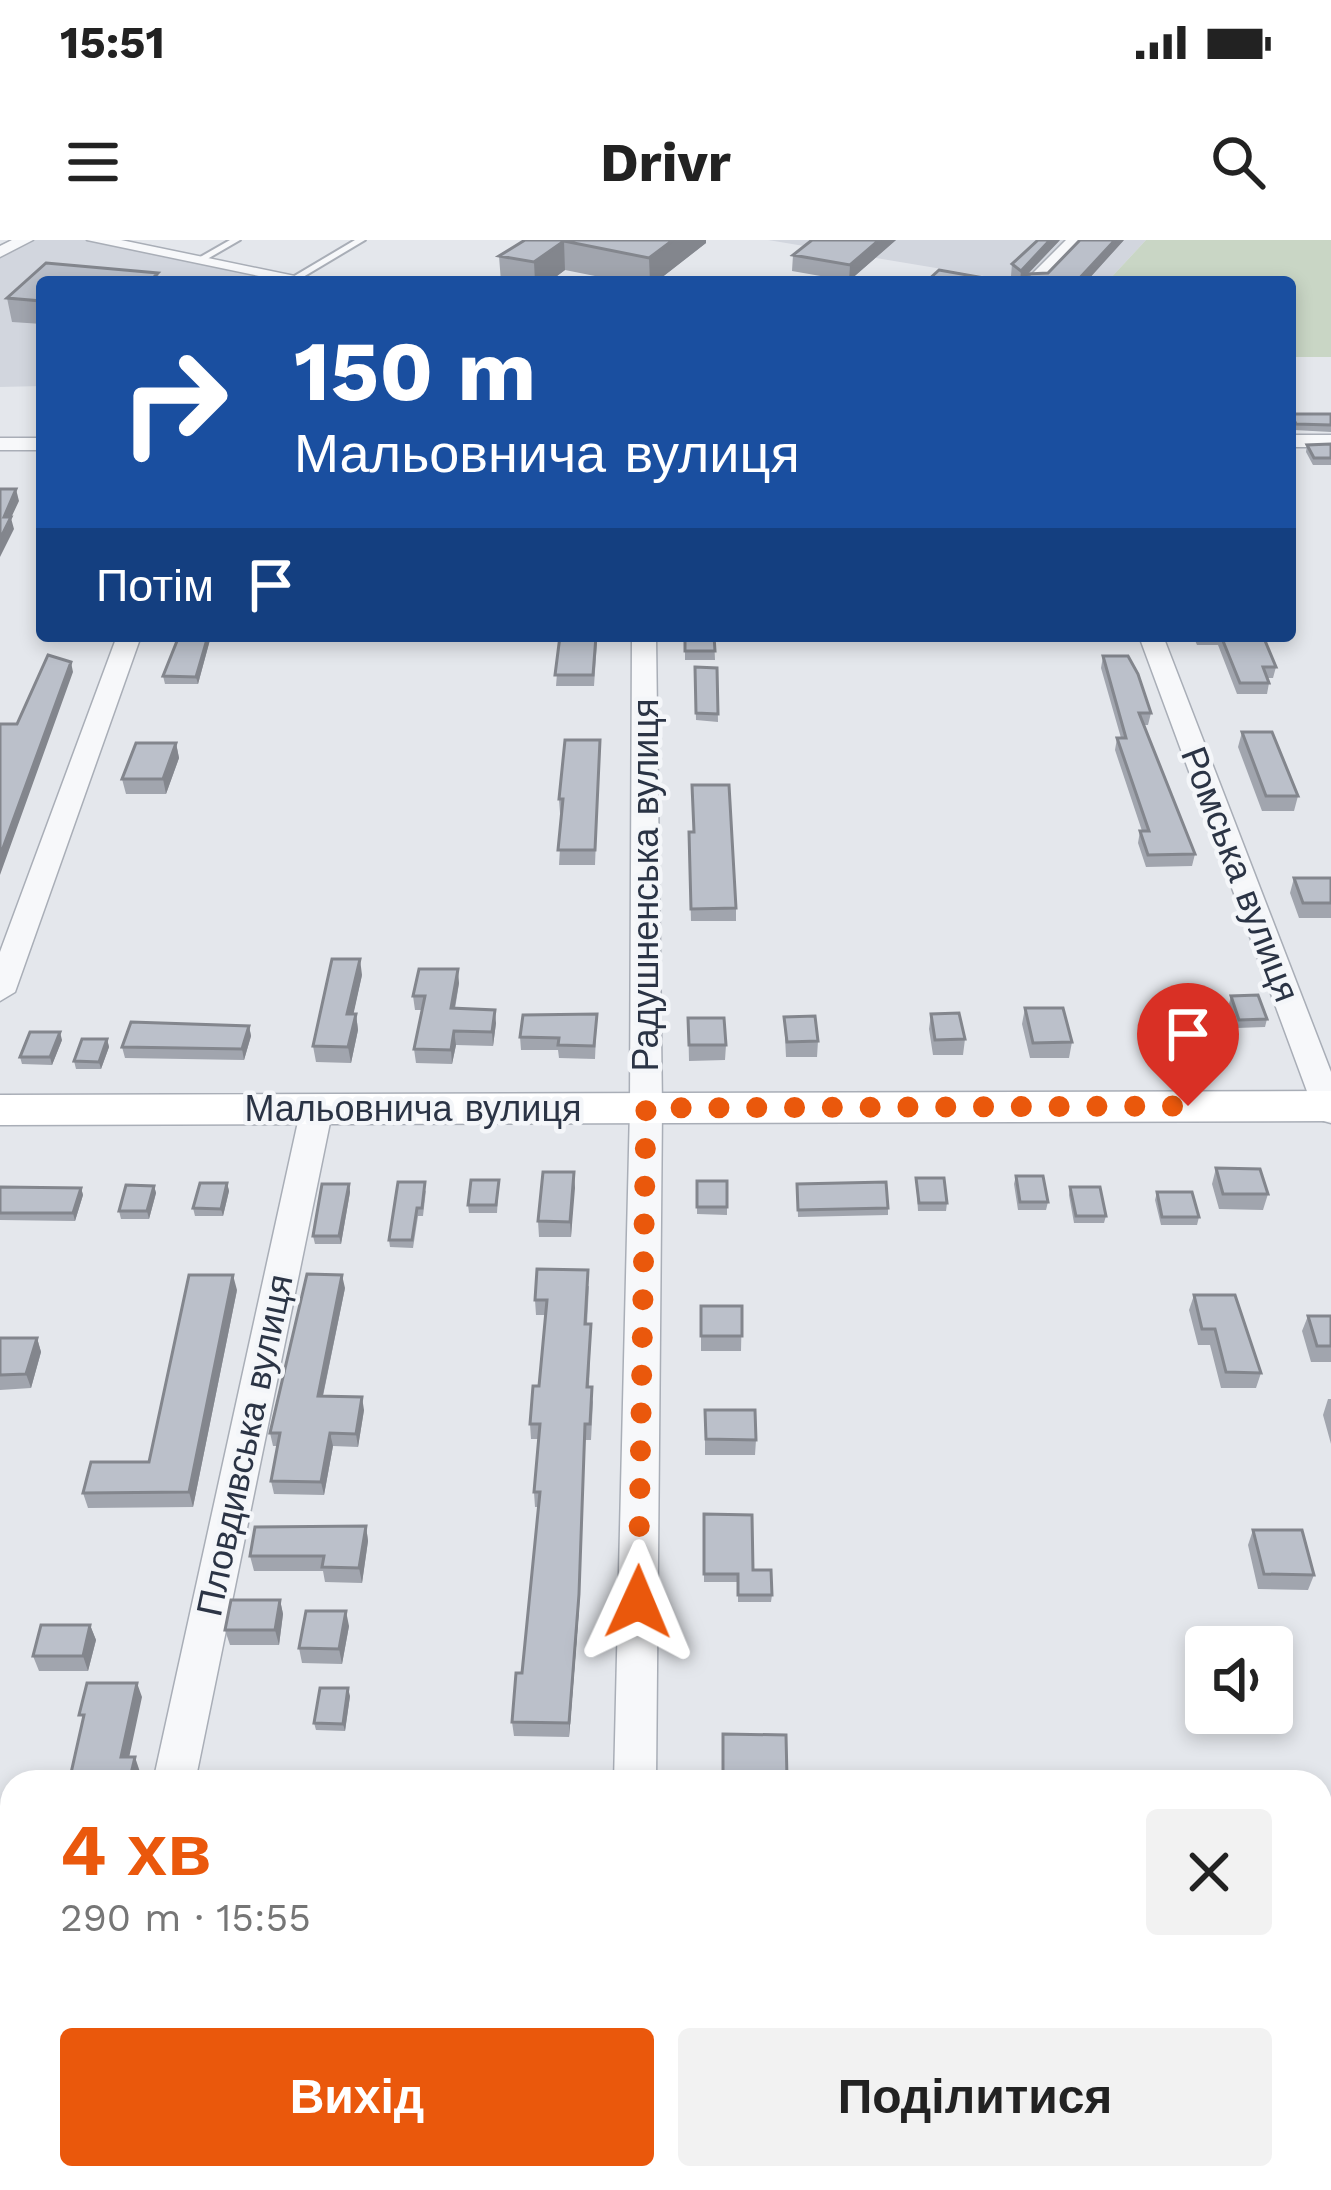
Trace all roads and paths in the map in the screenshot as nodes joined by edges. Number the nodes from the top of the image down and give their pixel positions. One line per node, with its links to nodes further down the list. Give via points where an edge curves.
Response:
1 (25, 240): 6 (street)
2 (95, 240): 7 (street)
3 (236, 240): 7 (lane)
4 (361, 240): 9 (lane)
5 (1076, 240): 10 (street)
6 (0, 252)
7 (199, 260): 8 (street)
8 (284, 276)
9 (298, 276)
10 (1040, 276)
11 (1331, 440): 12 (street)
12 (1296, 441)
13 (0, 444): 14 (street)
14 (36, 444)
15 (127, 642): 18 (street)
16 (644, 642): 20 (street, Радушненська вулиця)
17 (1153, 642): 21 (street, Ромська вулиця)
18 (0, 992)
19 (317, 1108): 20 (street, Мальовнича вулиця); 22 (street, Мальовнича вулиця); 23 (street, Пловдивська вулиця)
20 (646, 1108): 21 (street, Мальовнича вулиця); 24 (street, Радушненська вулиця)
21 (1330, 1108)
22 (0, 1110)
23 (177, 1770)
24 (635, 1770)

